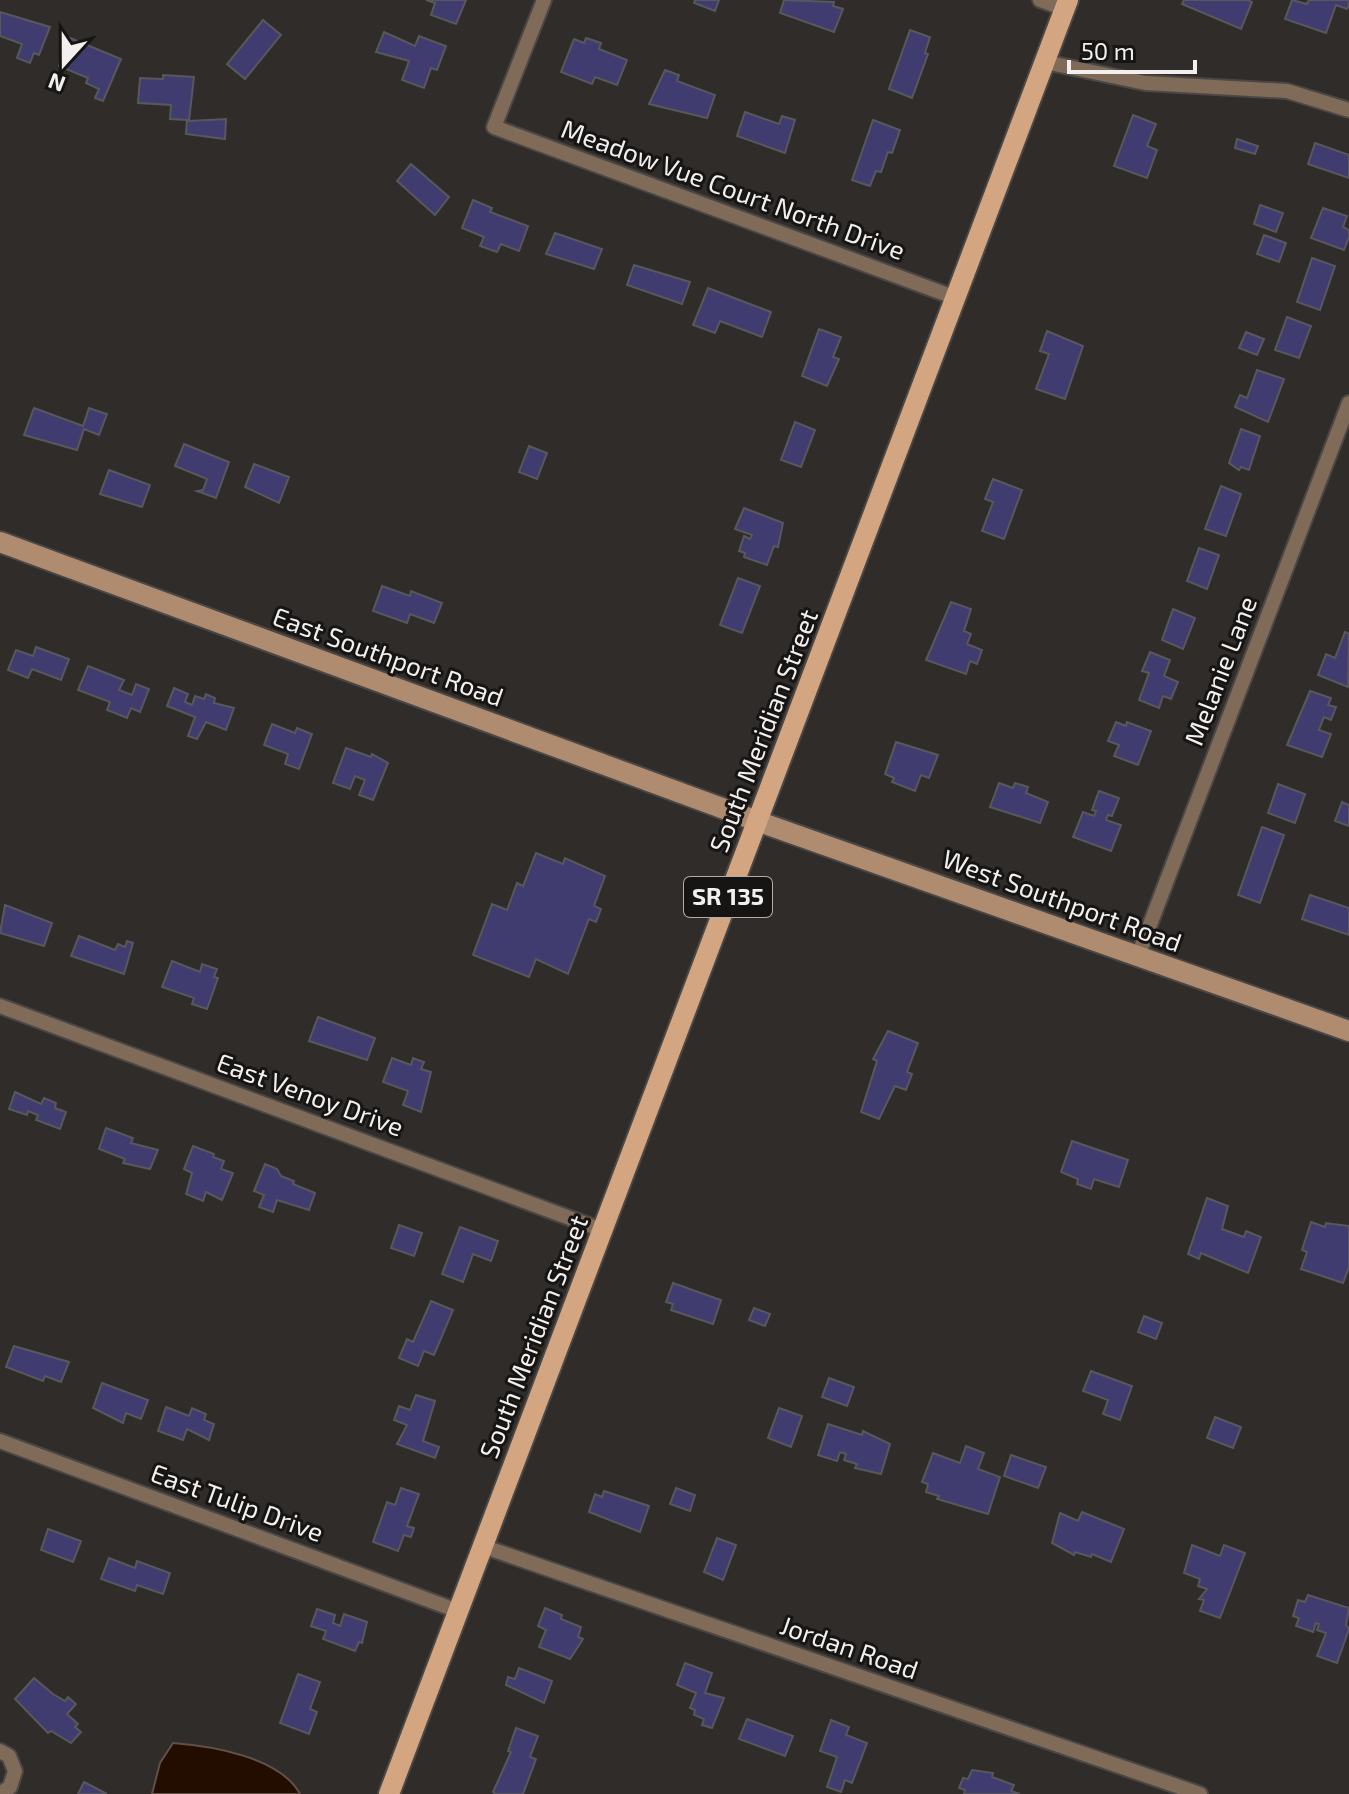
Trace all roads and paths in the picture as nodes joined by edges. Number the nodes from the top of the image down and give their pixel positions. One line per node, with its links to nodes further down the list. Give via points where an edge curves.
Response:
1 (544, 0): 6 (street, Meadow Vue Court North Drive, via 494,127)
2 (1040, 0): 3 (street)
3 (1067, 5): 4 (main road, South Meridian Street / SR 135)
4 (1045, 62): 5 (street, via 1145,83 1287,91); 6 (main road, South Meridian Street / SR 135)
5 (1349, 110)
6 (956, 298): 9 (main road, South Meridian Street / SR 135)
7 (1349, 403): 10 (street, Melanie Lane)
8 (0, 542): 9 (main road, East Southport Road)
9 (757, 821): 10 (main road, West Southport Road); 13 (main road, South Meridian Street / SR 135)
10 (1138, 956): 12 (main road, West Southport Road)
11 (0, 1006): 13 (street, East Venoy Drive)
12 (1349, 1031)
13 (602, 1230): 15 (main road, South Meridian Street / SR 135)
14 (0, 1441): 16 (street, East Tulip Drive)
15 (482, 1546): 16 (main road, South Meridian Street / SR 135); 20 (street, Jordan Road)
16 (458, 1611): 19 (main road, South Meridian Street / SR 135)
17 (0, 1751): 18 (street, via 9,1756 15,1771 10,1787)
18 (0, 1794)
19 (389, 1794)
20 (1200, 1794)

